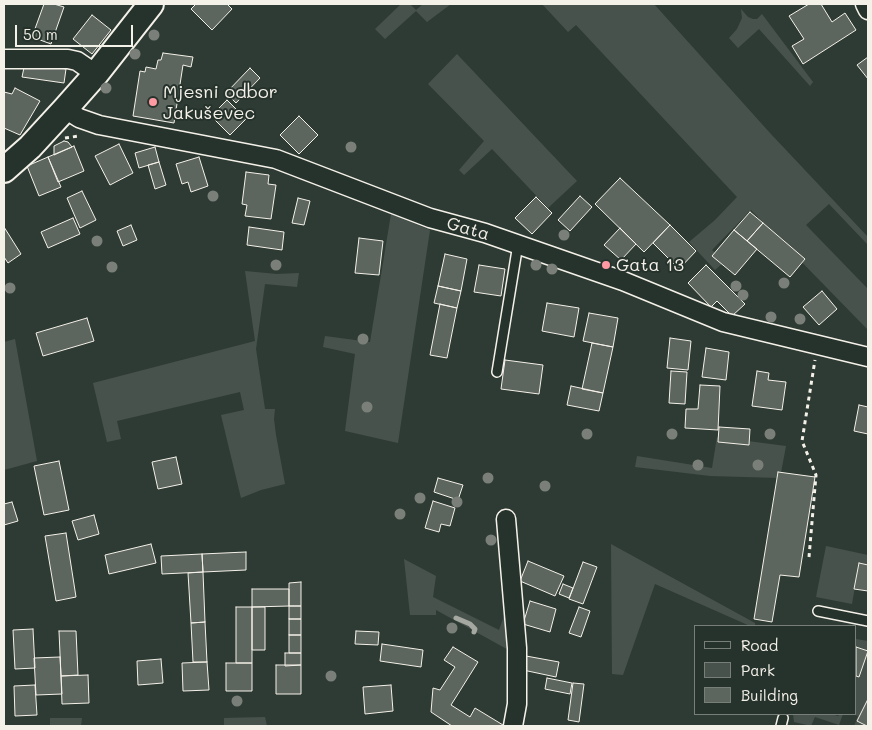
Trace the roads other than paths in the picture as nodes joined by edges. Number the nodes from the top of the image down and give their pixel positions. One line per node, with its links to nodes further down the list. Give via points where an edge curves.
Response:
1 (151, 4): 5 (main road)
2 (864, 4): 3 (street)
3 (868, 10)
4 (4, 59): 5 (street, via 68,59)
5 (96, 74): 6 (main road)
6 (66, 110): 7 (main road); 8 (street, Gata, via 99,125 276,159 430,218)
7 (4, 170)
8 (518, 244): 9 (street, Gata, via 623,281 724,322); 10 (lane)
9 (868, 356)
10 (496, 372)
11 (506, 519): 14 (street, via 517,648 517,704)
12 (818, 611): 13 (lane)
13 (868, 621)
14 (513, 726)

